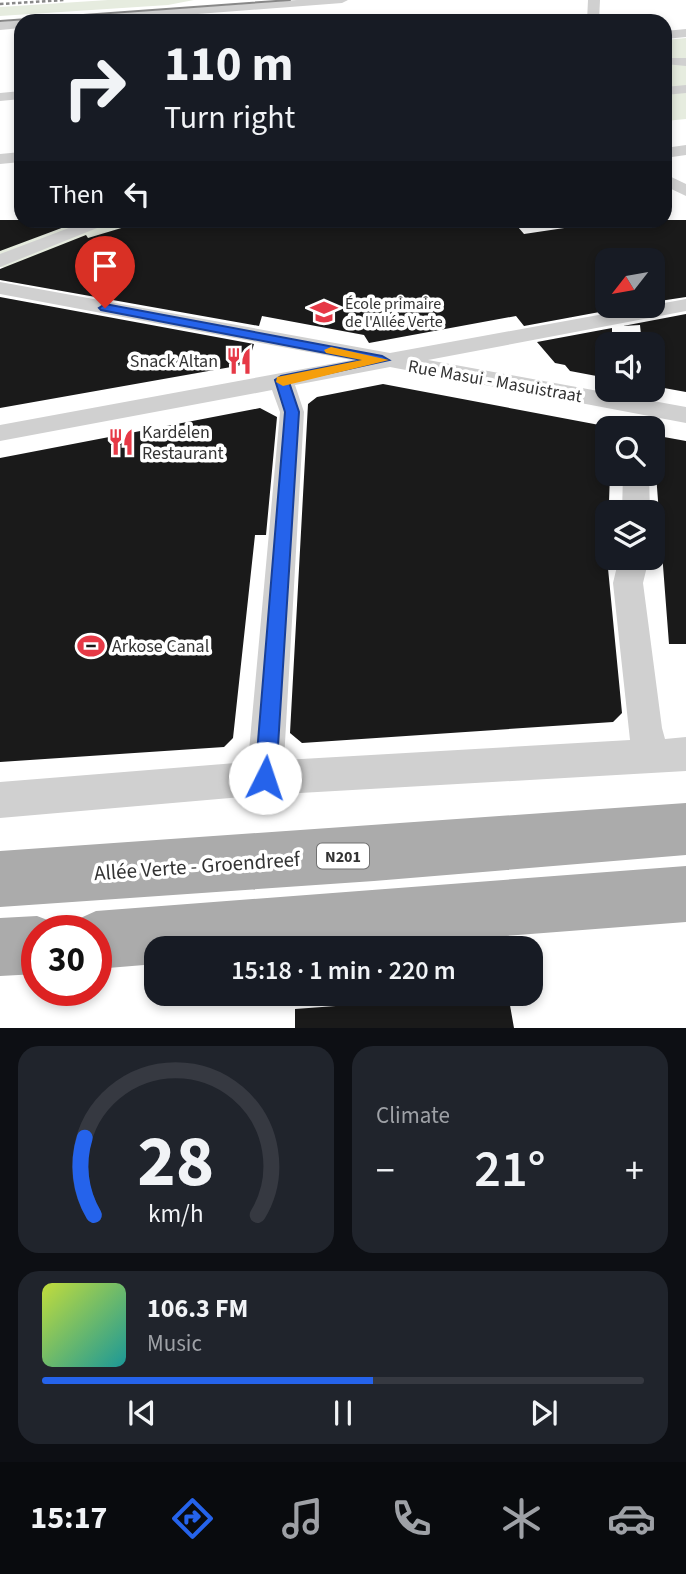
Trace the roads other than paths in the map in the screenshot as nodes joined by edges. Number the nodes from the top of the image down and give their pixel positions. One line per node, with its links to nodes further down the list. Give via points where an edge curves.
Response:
1 (342, 0): 2 (street)
2 (279, 5): 3 (street); 4 (street)
3 (156, 14)
4 (311, 14)
5 (87, 228): 6 (street)
6 (0, 261)
7 (0, 288): 9 (street, Rue Masui - Masuistraat)
8 (686, 305): 10 (street)
9 (263, 337): 11 (street, Rue Masui - Masuistraat); 12 (street, via 273,351)
10 (513, 337): 11 (street); 13 (street, via 497,361)
11 (382, 360): 12 (street); 13 (street, Rue Masui - Masuistraat)
12 (272, 381): 17 (street); 20 (street, via 292,412)
13 (514, 385): 15 (street, Rue Masui - Masuistraat)
14 (686, 415): 16 (street, Rue Masui - Masuistraat)
15 (631, 416)
16 (660, 416)
17 (0, 432)
18 (631, 570): 19 (street, via 628,583 644,728)
19 (669, 755): 20 (street)
20 (265, 778): 21 (street)
21 (0, 800)
22 (686, 829): 23 (main road, Allée Verte - Groendreef / N201)
23 (0, 878)
24 (686, 894): 25 (main road)
25 (112, 939)
26 (21, 946): 27 (main road)
27 (0, 947)

